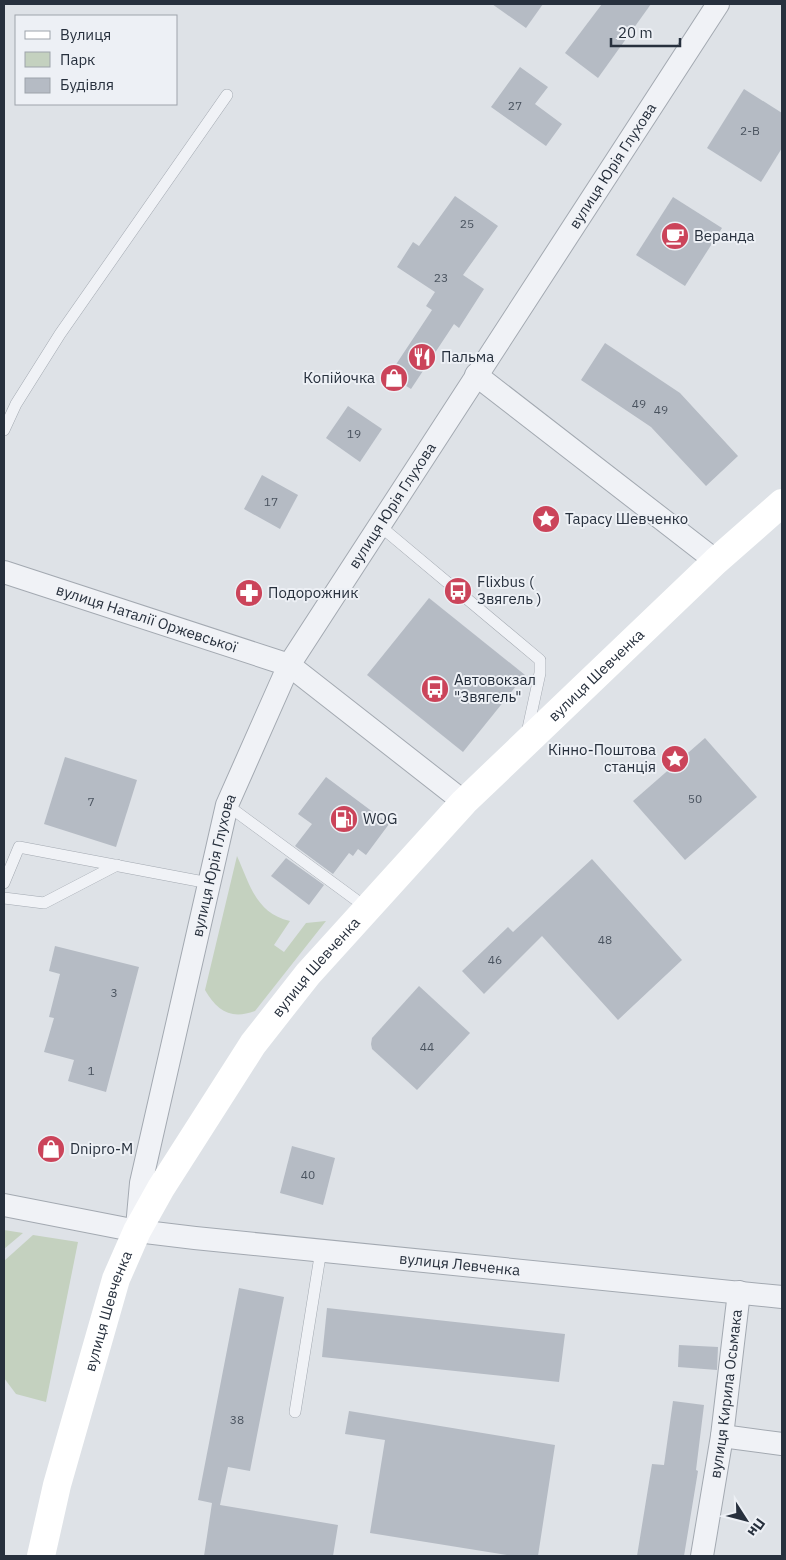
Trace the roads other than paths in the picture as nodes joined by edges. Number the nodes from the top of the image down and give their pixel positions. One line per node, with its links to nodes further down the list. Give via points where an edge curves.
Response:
1 (718, 4): 3 (street, вулиця Юрія Глухова)
2 (227, 95): 4 (lane, via 60,334 16,404)
3 (476, 375): 6 (street, вулиця Юрія Глухова); 7 (street)
4 (4, 430)
5 (782, 503): 7 (main road, вулиця Шевченка)
6 (380, 526): 9 (street, вулиця Юрія Глухова); 10 (lane, via 540,660)
7 (716, 561): 10 (main road, вулиця Шевченка)
8 (4, 572): 9 (street, вулиця Наталії Оржевської)
9 (289, 665): 11 (street, вулиця Наталії Оржевської); 12 (street, вулиця Юрія Глухова)
10 (526, 742): 11 (main road, вулиця Шевченка)
11 (464, 802): 17 (main road, вулиця Шевченка)
12 (227, 805): 15 (street, вулиця Юрія Глухова); 17 (lane)
13 (118, 866): 14 (lane, via 19,847); 15 (lane); 16 (lane, via 44,904)
14 (4, 883)
15 (209, 884): 19 (street, вулиця Юрія Глухова, via 141,1184)
16 (4, 898)
17 (366, 908): 19 (main road, вулиця Шевченка, via 253,1044)
18 (4, 1205): 19 (street, вулиця Левченка)
19 (137, 1231): 20 (street, вулиця Левченка); 26 (main road, вулиця Шевченка, via 116,1279 57,1485)
20 (321, 1250): 21 (street, вулиця Левченка); 23 (lane)
21 (739, 1292): 22 (street, вулиця Левченка); 24 (street, вулиця Кирила Осьмака)
22 (782, 1297)
23 (295, 1412)
24 (722, 1436): 25 (street); 27 (street, вулиця Кирила Осьмака)
25 (782, 1444)
26 (41, 1556)
27 (702, 1556)

